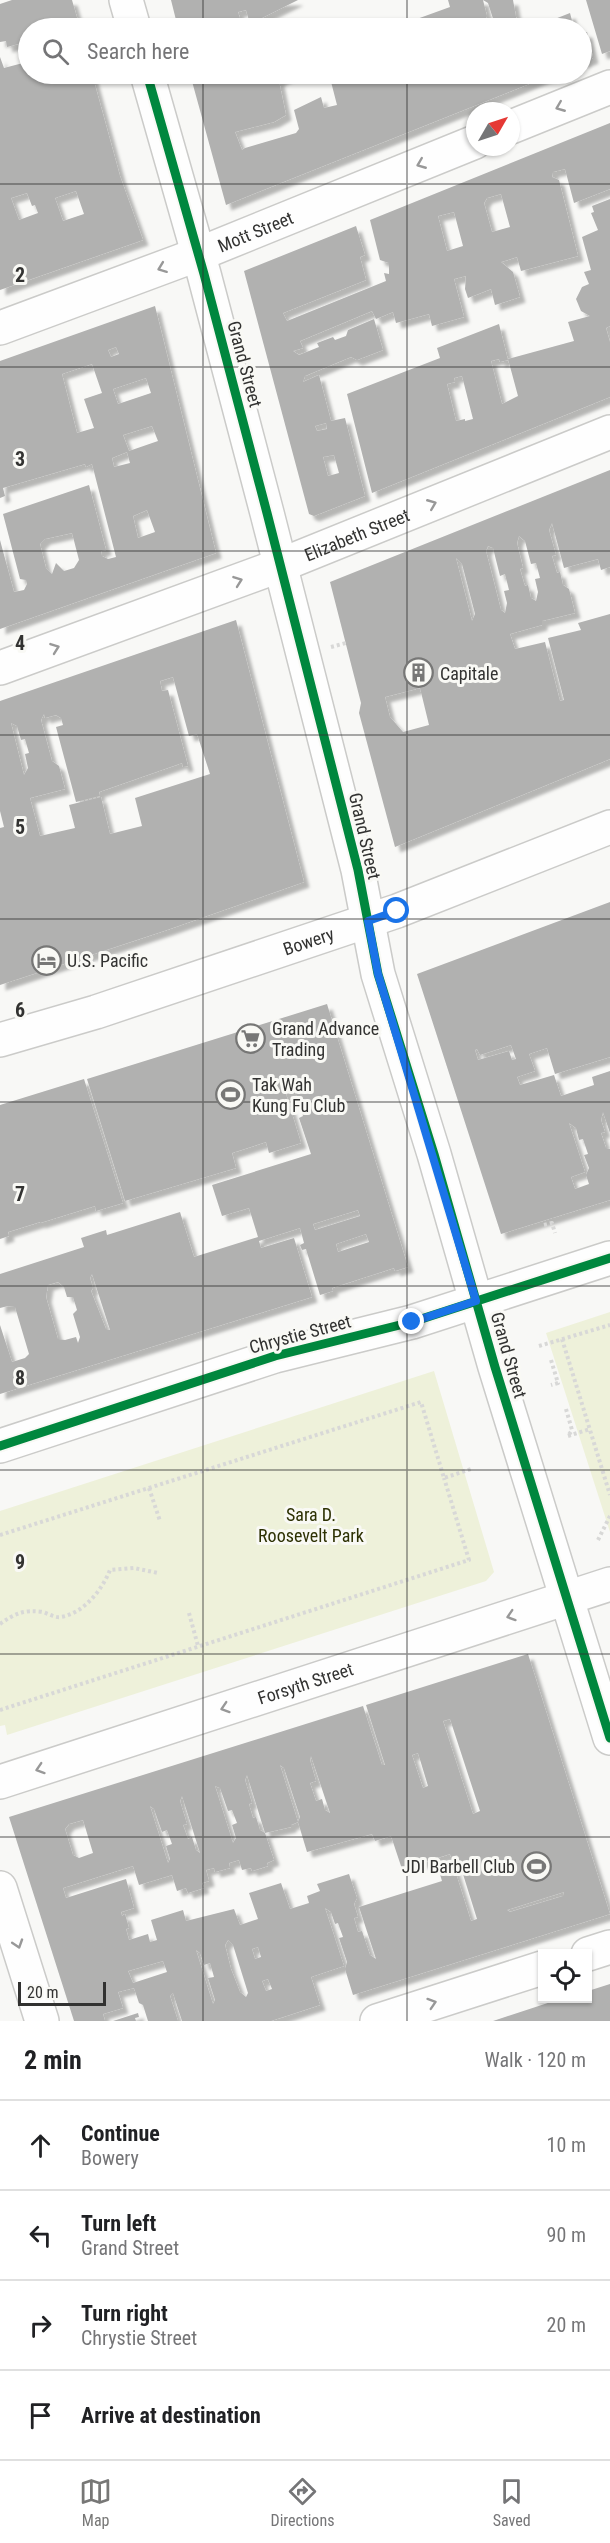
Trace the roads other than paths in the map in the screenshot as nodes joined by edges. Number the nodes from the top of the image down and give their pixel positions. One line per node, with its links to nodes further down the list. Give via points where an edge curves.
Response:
1 (126, 0): 2 (main road)
2 (131, 18)
3 (150, 84): 7 (main road, Grand Street)
4 (610, 87): 5 (main road, one-way to 5)
5 (520, 123)
6 (466, 146): 7 (main road, Mott Street, one-way to 7)
7 (199, 254): 8 (main road, Mott Street, one-way to 8); 10 (main road, Grand Street)
8 (0, 328)
9 (610, 432): 10 (main road, Elizabeth Street, one-way to 9)
10 (280, 565): 11 (main road, Elizabeth Street, one-way to 10); 13 (main road, Grand Street)
11 (0, 668)
12 (610, 827): 13 (main road, Bowery)
13 (368, 921): 14 (main road, Bowery); 16 (main road, Grand Street, via 378,974)
14 (0, 1040)
15 (610, 1258): 16 (main road, Chrystie Street)
16 (476, 1301): 17 (main road, Chrystie Street, via 412,1322 275,1356); 19 (main road, Grand Street)
17 (0, 1446)
18 (610, 1584): 19 (main road, Forsyth Street)
19 (566, 1598): 20 (main road, Grand Street); 21 (main road, Forsyth Street, one-way to 21)
20 (610, 1738)
21 (0, 1782)
22 (0, 1888): 26 (main road, one-way to 26)
23 (610, 1947): 24 (main road)
24 (592, 1953)
25 (538, 1970): 27 (main road, one-way to 25)
26 (42, 2021)
27 (377, 2021)

